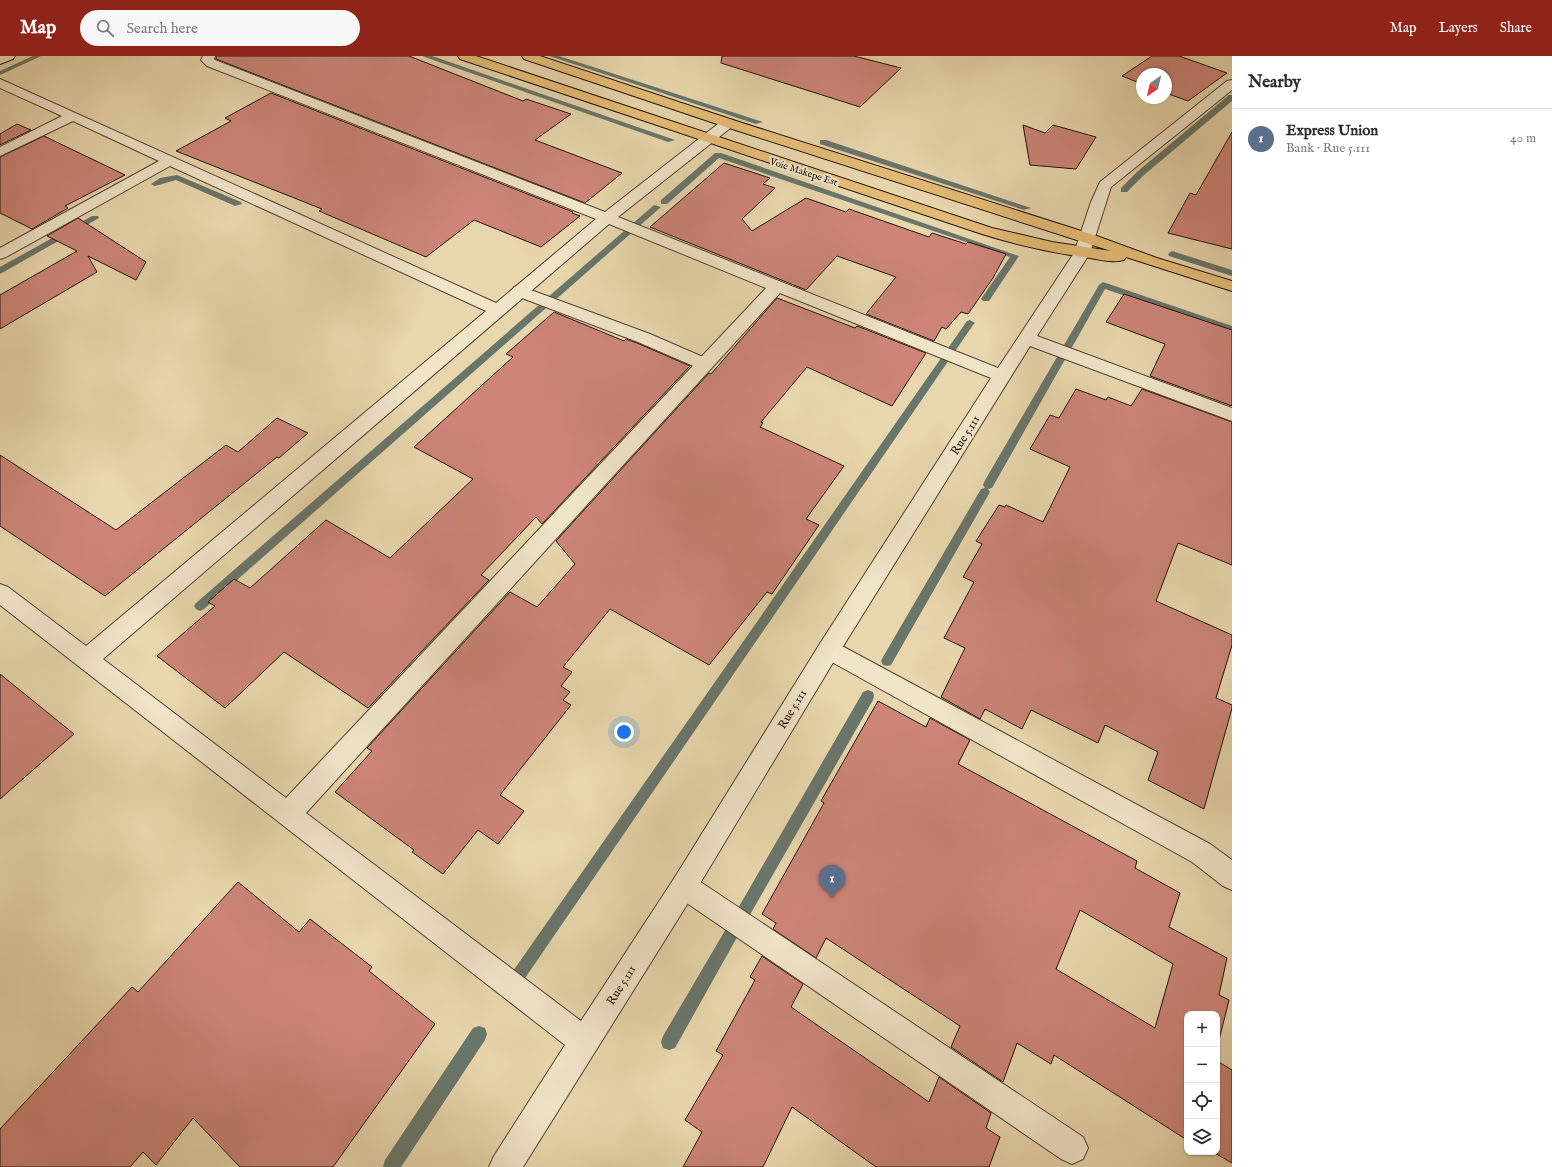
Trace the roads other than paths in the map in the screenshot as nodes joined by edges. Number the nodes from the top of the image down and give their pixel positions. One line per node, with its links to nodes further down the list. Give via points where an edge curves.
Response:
1 (9, 56): 5 (street)
2 (209, 56): 13 (street, via 207,60 211,63)
3 (464, 56): 10 (main road, Voie Makepe Est)
4 (528, 56): 9 (main road, Voie Makepe Est)
5 (0, 60)
6 (0, 83): 8 (street)
7 (1232, 84): 14 (street, Rue 5.111, via 1105,185)
8 (73, 116): 11 (street); 12 (street)
9 (728, 123): 10 (street); 14 (main road, Voie Makepe Est)
10 (709, 139): 13 (street); 14 (main road, Voie Makepe Est, via 1016,240)
11 (0, 152)
12 (170, 160): 15 (street); 19 (street)
13 (607, 218): 16 (street); 18 (street)
14 (1085, 246): 17 (main road, Voie Makepe Est, via 1151,260); 20 (street, Rue 5.111)
15 (0, 254)
16 (776, 286): 21 (street); 22 (street)
17 (1232, 286)
18 (520, 291): 19 (street); 21 (street, via 644,338)
19 (498, 310): 26 (street)
20 (1028, 338): 22 (street, Rue 5.111); 23 (street)
21 (704, 364): 27 (street)
22 (1002, 376): 25 (street, Rue 5.111)
23 (1232, 415)
24 (0, 593): 26 (street)
25 (829, 650): 28 (street, via 1201,853); 29 (street, Rue 5.111)
26 (87, 659): 27 (street)
27 (288, 814): 30 (street)
28 (1232, 877)
29 (684, 886): 30 (street, Rue 5.111); 31 (street)
30 (585, 1042): 32 (street, Rue 5.111)
31 (1072, 1148)
32 (505, 1167)

